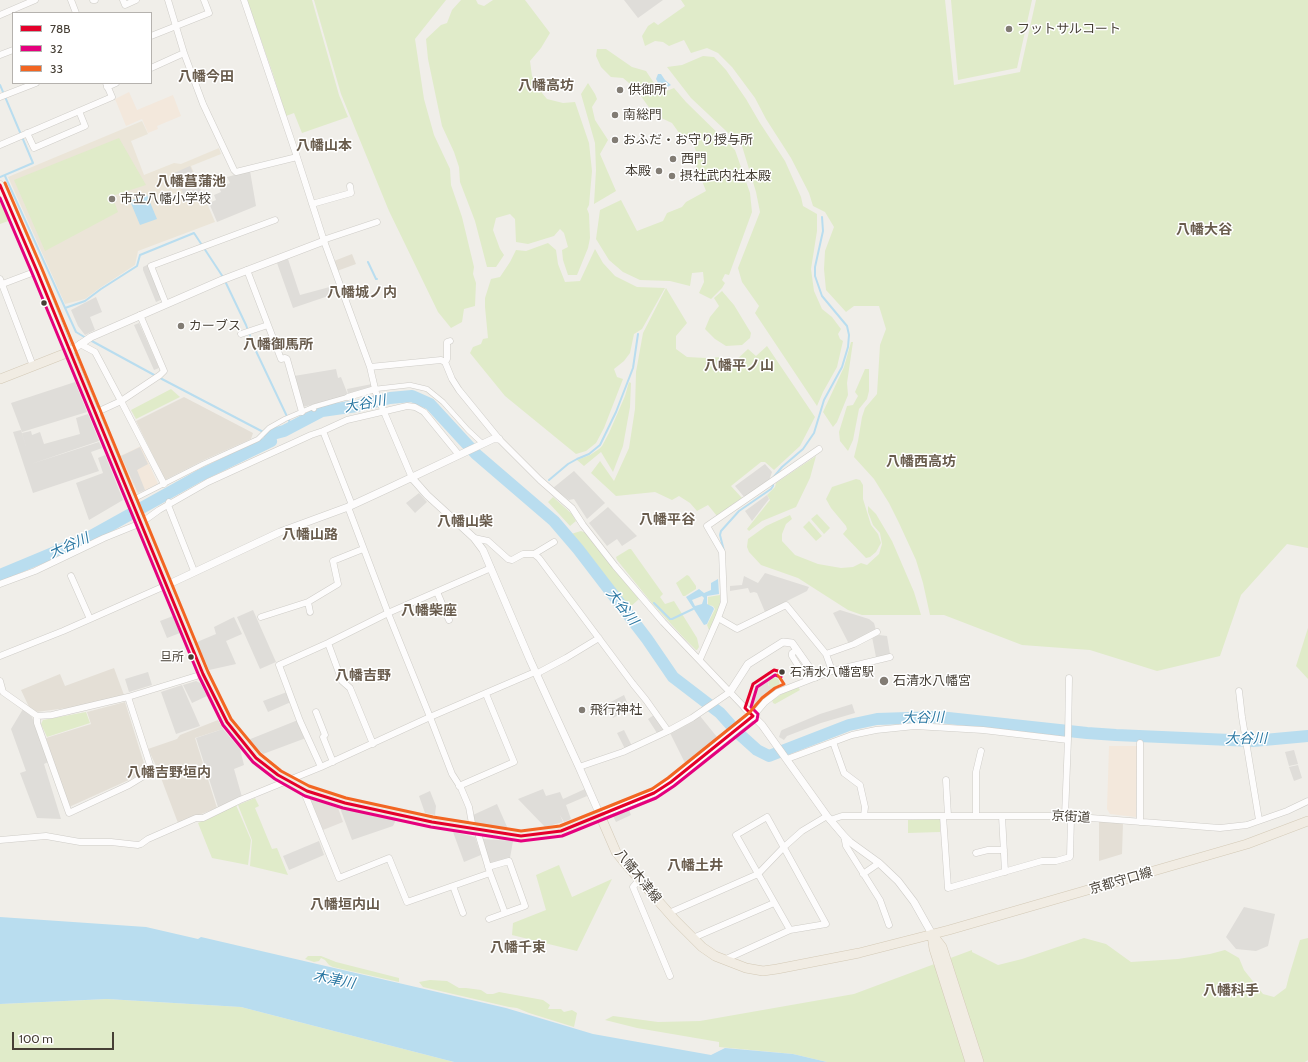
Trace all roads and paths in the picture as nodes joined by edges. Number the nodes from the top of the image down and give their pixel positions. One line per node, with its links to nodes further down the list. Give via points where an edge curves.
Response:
1 (35, 0): 9 (street)
2 (71, 0): 8 (street)
3 (123, 0): 4 (street, via 125,5)
4 (136, 0)
5 (168, 0): 10 (street)
6 (204, 0): 10 (street, via 209,13)
7 (244, 0): 22 (street)
8 (76, 12)
9 (0, 15)
10 (176, 25): 11 (street); 13 (street)
11 (152, 36)
12 (12, 50): 14 (street)
13 (184, 53): 15 (street); 22 (street, via 203,104 236,172)
14 (0, 55)
15 (152, 68)
16 (34, 84): 18 (street)
17 (106, 85): 19 (street, via 112,97)
18 (1, 97)
19 (79, 111): 20 (street); 20 (street, via 85,126 34,148)
20 (26, 134): 21 (street)
21 (0, 145)
22 (297, 157): 25 (street)
23 (0, 185): 30 (main road)
24 (350, 186): 25 (street, via 351,193)
25 (312, 204): 28 (street)
26 (275, 220): 32 (street, via 151,266)
27 (377, 222): 28 (street)
28 (323, 241): 29 (street); 41 (street)
29 (247, 270): 32 (street); 34 (street)
30 (37, 271): 31 (street); 38 (main road)
31 (1, 283): 40 (street)
32 (166, 304): 33 (street)
33 (140, 315): 37 (street); 45 (street, via 164,371)
34 (268, 325): 35 (street); 47 (street, via 281,359 288,359)
35 (246, 332)
36 (450, 341): 39 (street, via 447,342)
37 (81, 343): 38 (street); 45 (street, via 95,352)
38 (70, 352): 40 (main road); 48 (main road)
39 (445, 362): 41 (street, via 441,360); 50 (street, via 458,390)
40 (33, 366): 42 (main road)
41 (370, 367): 43 (street)
42 (0, 379)
43 (376, 391): 44 (street); 46 (street); 51 (street, via 410,385 427,389 443,402)
44 (348, 397): 47 (street)
45 (121, 401): 48 (street); 55 (street)
46 (384, 411): 49 (street, via 347,420); 53 (street, via 406,406 424,412); 54 (street)
47 (302, 412): 55 (street, via 269,428 258,439)
48 (95, 413): 56 (main road)
49 (323, 431): 57 (street, via 208,482); 58 (street)
50 (499, 439): 51 (street); 84 (street, via 572,508 583,525 663,622)
51 (481, 445): 53 (street)
52 (819, 449): 74 (street, via 707,526 722,552 724,602)
53 (460, 454): 54 (street)
54 (412, 478): 58 (street); 60 (street)
55 (163, 486): 56 (street)
56 (135, 499): 59 (main road)
57 (168, 504): 59 (street); 65 (street)
58 (350, 506): 62 (street); 65 (street, via 280,532)
59 (141, 522): 67 (street, via 35,571); 68 (main road)
60 (474, 538): 63 (street, via 488,541 508,559 512,560 523,554); 64 (street)
61 (554, 542): 63 (street)
62 (363, 549): 70 (street, via 333,561 338,584); 72 (street)
63 (534, 554): 78 (street)
64 (491, 568): 69 (street); 86 (street)
65 (194, 571): 68 (street)
66 (71, 576): 75 (street)
67 (0, 584)
68 (166, 585): 75 (street); 87 (main road)
69 (437, 592): 72 (street); 76 (street)
70 (308, 602): 71 (street); 73 (street)
71 (310, 612)
72 (388, 613): 79 (street); 100 (street)
73 (261, 617)
74 (718, 618): 81 (street, via 737,628 786,605); 84 (street)
75 (90, 619): 82 (street)
76 (449, 620)
77 (877, 632): 81 (street)
78 (599, 638): 86 (street); 101 (street)
79 (328, 643): 105 (street, via 342,681 350,688); 109 (street, via 279,665)
80 (797, 650): 88 (street); 90 (street, via 792,656); 93 (street, via 792,643 783,642 748,664)
81 (826, 654): 85 (street)
82 (0, 656)
83 (890, 657): 85 (street)
84 (700, 659): 93 (street)
85 (832, 671): 88 (street)
86 (536, 673): 94 (street); 110 (street)
87 (203, 674): 95 (street); 112 (main road, via 227,722 242,741 256,758)
88 (816, 676): 90 (street)
89 (1069, 678): 102 (street)
90 (807, 680): 99 (street, via 778,692)
91 (0, 681): 98 (street, via 3,692)
92 (1239, 691): 125 (street)
93 (730, 692): 96 (street); 101 (street, via 699,714)
94 (486, 694): 100 (street); 113 (street, via 514,762)
95 (128, 697): 98 (street, via 52,715); 98 (street, via 152,771 129,785 69,813 37,723)
96 (745, 708): 99 (street)
97 (316, 712): 108 (street)
98 (37, 716)
99 (754, 716): 107 (street); 118 (street, via 671,782)
100 (430, 717): 105 (street); 113 (street, via 452,774)
101 (668, 731): 110 (street, via 623,752)
102 (1068, 740): 103 (street, via 983,730 915,726 876,730); 123 (street)
103 (834, 742): 107 (street); 119 (street, via 844,773 860,785 865,807)
104 (1140, 743): 127 (street)
105 (372, 744): 108 (street)
106 (981, 751): 121 (street, via 976,772)
107 (786, 758): 124 (street)
108 (333, 762): 109 (street)
109 (321, 767): 112 (street)
110 (579, 767): 118 (street)
111 (946, 780): 120 (street)
112 (289, 781): 114 (main road); 130 (street, via 203,818 196,818 138,845 80,842 46,836)
113 (460, 786): 128 (street)
114 (307, 791): 128 (main road, via 345,803); 140 (street, via 306,797 339,878 389,858 407,902)
115 (1308, 801): 117 (street, 京街道)
116 (1308, 805): 117 (street)
117 (1287, 811): 125 (street, 京街道)
118 (600, 815): 128 (main road, via 561,831 521,836); 139 (main road, 八幡木津線, via 616,852)
119 (864, 816): 120 (street, 京街道); 124 (street, 京街道)
120 (945, 816): 121 (street, 京街道); 136 (street, via 948,888)
121 (976, 816): 122 (street, 京街道)
122 (1002, 816): 123 (street, 京街道); 132 (street)
123 (1068, 816): 127 (street, 京街道); 136 (street, via 1070,857 1042,861)
124 (828, 818): 129 (street); 131 (street, via 802,832)
125 (1259, 820): 127 (street, 京街道, via 1247,825 1220,828)
126 (1308, 821): 148 (main road, 京都守口線, via 1247,844)
127 (1140, 822)
128 (475, 829): 135 (street)
129 (844, 836): 134 (street); 138 (street, via 846,846)
130 (0, 840)
131 (784, 847): 137 (street); 137 (street, via 767,817 736,835); 147 (street, via 826,924)
132 (1004, 850): 133 (street); 136 (street)
133 (976, 853)
134 (879, 863): 138 (street); 148 (street, via 906,891)
135 (489, 870): 140 (street); 143 (street); 143 (street, via 510,860 525,906)
136 (1005, 872)
137 (758, 874): 141 (street); 144 (street)
138 (863, 874): 146 (street, via 880,900)
139 (639, 880): 144 (main road, 八幡木津線); 152 (street, via 633,887)
140 (453, 886): 142 (street)
141 (774, 903): 147 (street); 149 (street)
142 (463, 912)
143 (505, 913): 145 (street)
144 (669, 913): 149 (main road, 八幡木津線)
145 (489, 919)
146 (889, 924)
147 (790, 930): 151 (street)
148 (932, 934): 150 (main road, via 942,947); 151 (main road, 八幡木津線, via 859,953 763,971)
149 (693, 938): 151 (main road, 八幡木津線)
150 (940, 955): 153 (main road); 154 (main road)
151 (724, 960)
152 (670, 976)
153 (970, 1062)
154 (979, 1062)

